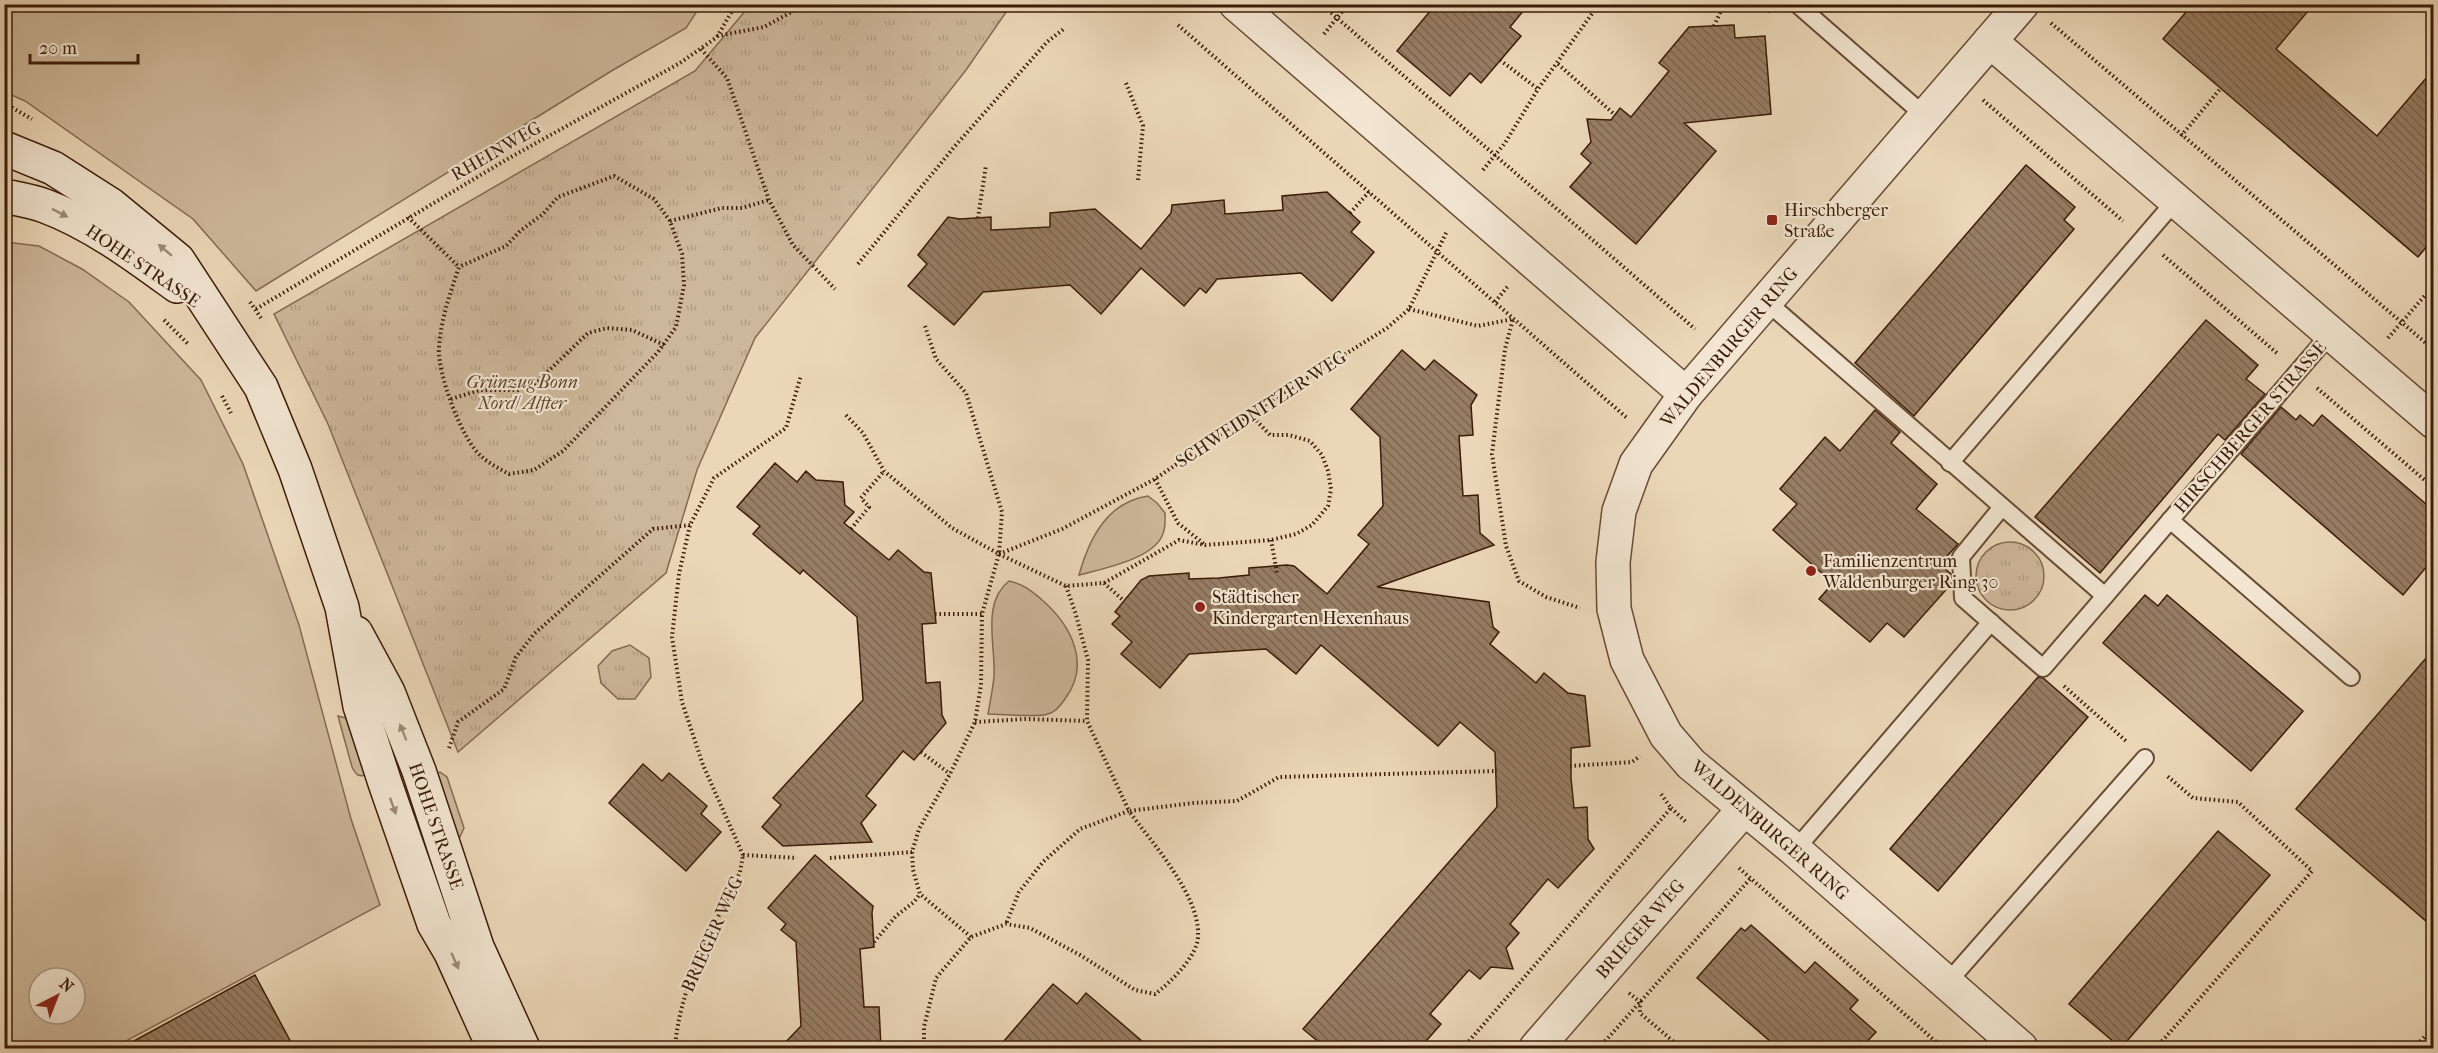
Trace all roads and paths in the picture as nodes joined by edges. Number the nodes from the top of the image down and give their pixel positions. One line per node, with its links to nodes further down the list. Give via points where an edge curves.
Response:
1 (736, 4): 13 (path, RHEINWEG)
2 (806, 4): 13 (path, via 764,27)
3 (1236, 4): 32 (street)
4 (1321, 4): 26 (path)
5 (1599, 4): 17 (path, SCHWEIDNITZER WEG)
6 (1724, 4): 11 (path)
7 (1797, 4): 23 (lane)
8 (2022, 4): 14 (street, WALDENBURGER RING)
9 (2050, 22): 24 (path)
10 (1178, 25): 29 (path)
11 (1714, 26)
12 (1065, 28): 40 (path, via 1024,68)
13 (717, 37): 15 (path, RHEINWEG)
14 (1990, 41): 18 (street, WALDENBURGER RING); 33 (street, HIRSCHBERGER STRASSE)
15 (702, 49): 31 (path, via 727,78); 35 (path, RHEINWEG)
16 (1500, 60): 21 (path)
17 (1558, 64): 21 (path, SCHWEIDNITZER WEG); 22 (path)
18 (1958, 78): 23 (street, WALDENBURGER RING); 38 (path)
19 (1126, 83): 28 (path, via 1143,126)
20 (2221, 88): 24 (path)
21 (1538, 89): 26 (path, SCHWEIDNITZER WEG)
22 (1615, 115)
23 (1925, 116): 44 (street, WALDENBURGER RING)
24 (2181, 136): 50 (path)
25 (4, 148): 47 (street, HOHE STRASSE, one-way to 25, via 178,260 111,205 53,168)
26 (1494, 154): 32 (path, SCHWEIDNITZER WEG); 56 (path)
27 (986, 165): 36 (path)
28 (1138, 180)
29 (1369, 192): 34 (path); 39 (path)
30 (4, 196): 47 (street, HOHE STRASSE, one-way to 47, via 46,206 100,234)
31 (770, 200): 37 (path); 43 (path, via 793,245)
32 (1462, 200): 39 (path, SCHWEIDNITZER WEG); 61 (street)
33 (2176, 200): 38 (lane); 52 (street, HIRSCHBERGER STRASSE)
34 (1350, 213)
35 (408, 217): 41 (path); 45 (path, RHEINWEG)
36 (978, 218)
37 (670, 221): 41 (path, via 654,200 614,176 558,196 506,246); 53 (path, via 682,254 684,285 676,327)
38 (2144, 238): 58 (path); 68 (lane)
39 (1437, 251): 46 (path, SCHWEIDNITZER WEG); 49 (path)
40 (858, 264)
41 (459, 267): 62 (path, via 444,311 439,350)
42 (2433, 285): 50 (path)
43 (835, 289)
44 (1767, 302): 56 (street, WALDENBURGER RING); 68 (lane)
45 (256, 309)
46 (1409, 309): 49 (path, via 1478,326); 63 (path, SCHWEIDNITZER WEG, via 1387,328)
47 (213, 313): 84 (street, HOHE STRASSE, via 261,387 295,469)
48 (158, 314): 54 (path)
49 (1514, 319): 67 (path); 85 (path, via 1505,349 1492,454 1506,546 1519,581 1546,597 1585,610)
50 (2402, 322): 55 (path); 57 (path)
51 (925, 326): 78 (path, via 936,359 966,393 1002,512)
52 (2331, 333): 57 (street, HIRSCHBERGER STRASSE); 58 (lane, HIRSCHBERGER STRASSE)
53 (664, 345): 62 (path, via 632,330 607,328 588,333 536,383 518,390 480,390); 62 (path, via 563,451 534,470 509,474 481,457 467,439)
54 (192, 347)
55 (2433, 350)
56 (1723, 354): 61 (street, WALDENBURGER RING)
57 (2366, 364): 66 (street, HIRSCHBERGER STRASSE)
58 (2298, 372): 71 (path); 73 (lane, HIRSCHBERGER STRASSE)
59 (801, 375): 74 (path, via 786,428 714,478)
60 (219, 390): 65 (path)
61 (1686, 394): 67 (street, WALDENBURGER RING)
62 (451, 399)
63 (1250, 414): 70 (path, SCHWEIDNITZER WEG); 76 (path, via 1270,435 1310,441 1322,455 1331,489 1328,506 1312,525 1296,534)
64 (846, 415): 69 (path, via 863,433)
65 (233, 417)
66 (2433, 422)
67 (1653, 441): 85 (street, WALDENBURGER RING, via 1636,464 1618,511)
68 (1950, 463): 72 (lane)
69 (884, 471): 75 (path, via 861,498 869,507); 78 (path, via 952,528)
70 (1155, 478): 77 (path, via 1178,523); 78 (path, SCHWEIDNITZER WEG, via 1062,529)
71 (2433, 488)
72 (2002, 507): 82 (lane); 88 (lane, via 1961,557 1963,598)
73 (2170, 520): 82 (lane, HIRSCHBERGER STRASSE); 90 (lane, HIRSCHBERGER STRASSE)
74 (690, 525): 94 (path, via 653,529 534,634 516,657 504,689 458,722); 107 (path, via 679,574 672,637 682,702 703,765)
75 (851, 529)
76 (1270, 540): 77 (path); 79 (path)
77 (1205, 545): 80 (path, via 1179,540)
78 (999, 554): 81 (path); 87 (path)
79 (1277, 573)
80 (1104, 583): 81 (path); 83 (path)
81 (1066, 586): 91 (path, via 1088,660)
82 (2105, 596): 89 (lane, HIRSCHBERGER STRASSE)
83 (1124, 601)
84 (342, 607): 112 (street, HOHE STRASSE, one-way to 84, via 419,771 388,692); 113 (street, HOHE STRASSE, one-way to 113, via 360,706)
85 (1614, 609): 93 (street, WALDENBURGER RING, via 1627,660)
86 (935, 614): 87 (path)
87 (982, 614): 92 (path, via 981,685)
88 (1991, 622): 89 (lane); 105 (lane)
89 (2043, 668): 96 (path)
90 (2351, 676)
91 (1087, 721): 92 (path); 103 (path)
92 (975, 722): 99 (path)
93 (1666, 735): 97 (path, via 1632,762); 102 (street, WALDENBURGER RING, via 1691,764)
94 (448, 751)
95 (921, 752): 99 (path)
96 (2145, 758): 118 (lane); 131 (path, via 2193,798 2238,802 2312,871)
97 (1570, 766)
98 (1497, 771): 103 (path, via 1279,777 1237,801)
99 (950, 774): 106 (path, via 919,829)
100 (1661, 794): 101 (path)
101 (1671, 808): 104 (path); 125 (path)
102 (1744, 808): 104 (street, BRIEGER WEG); 105 (street, WALDENBURGER RING)
103 (1129, 811): 114 (path, via 1080,829 1042,862 1019,892); 114 (path, via 1192,904 1198,937 1190,956 1170,983 1155,994 1135,990 1030,928)
104 (1712, 845): 110 (path); 117 (street, BRIEGER WEG)
105 (1795, 850): 118 (street, WALDENBURGER RING)
106 (912, 852): 109 (path); 111 (path)
107 (743, 855): 108 (path); 123 (path, BRIEGER WEG, via 740,872 694,966)
108 (797, 858)
109 (830, 858)
110 (1750, 879): 119 (path); 129 (path)
111 (920, 894): 115 (path); 116 (path)
112 (465, 914): 113 (street); 122 (street, HOHE STRASSE)
113 (434, 924): 121 (street, HOHE STRASSE, one-way to 121)
114 (1006, 924): 115 (path)
115 (971, 937): 124 (path, via 936,978 924,1027)
116 (874, 942)
117 (1604, 970): 119 (path); 126 (street, BRIEGER WEG)
118 (1947, 983): 130 (street, WALDENBURGER RING)
119 (1640, 1002): 127 (path); 128 (path, via 1640,1014)
120 (2433, 1027): 132 (path)
121 (494, 1048)
122 (523, 1048)
123 (675, 1048)
124 (924, 1048)
125 (1463, 1048)
126 (1536, 1048)
127 (1599, 1048)
128 (1681, 1048)
129 (1943, 1048)
130 (2021, 1048)
131 (2156, 1048)
132 (2414, 1048)

